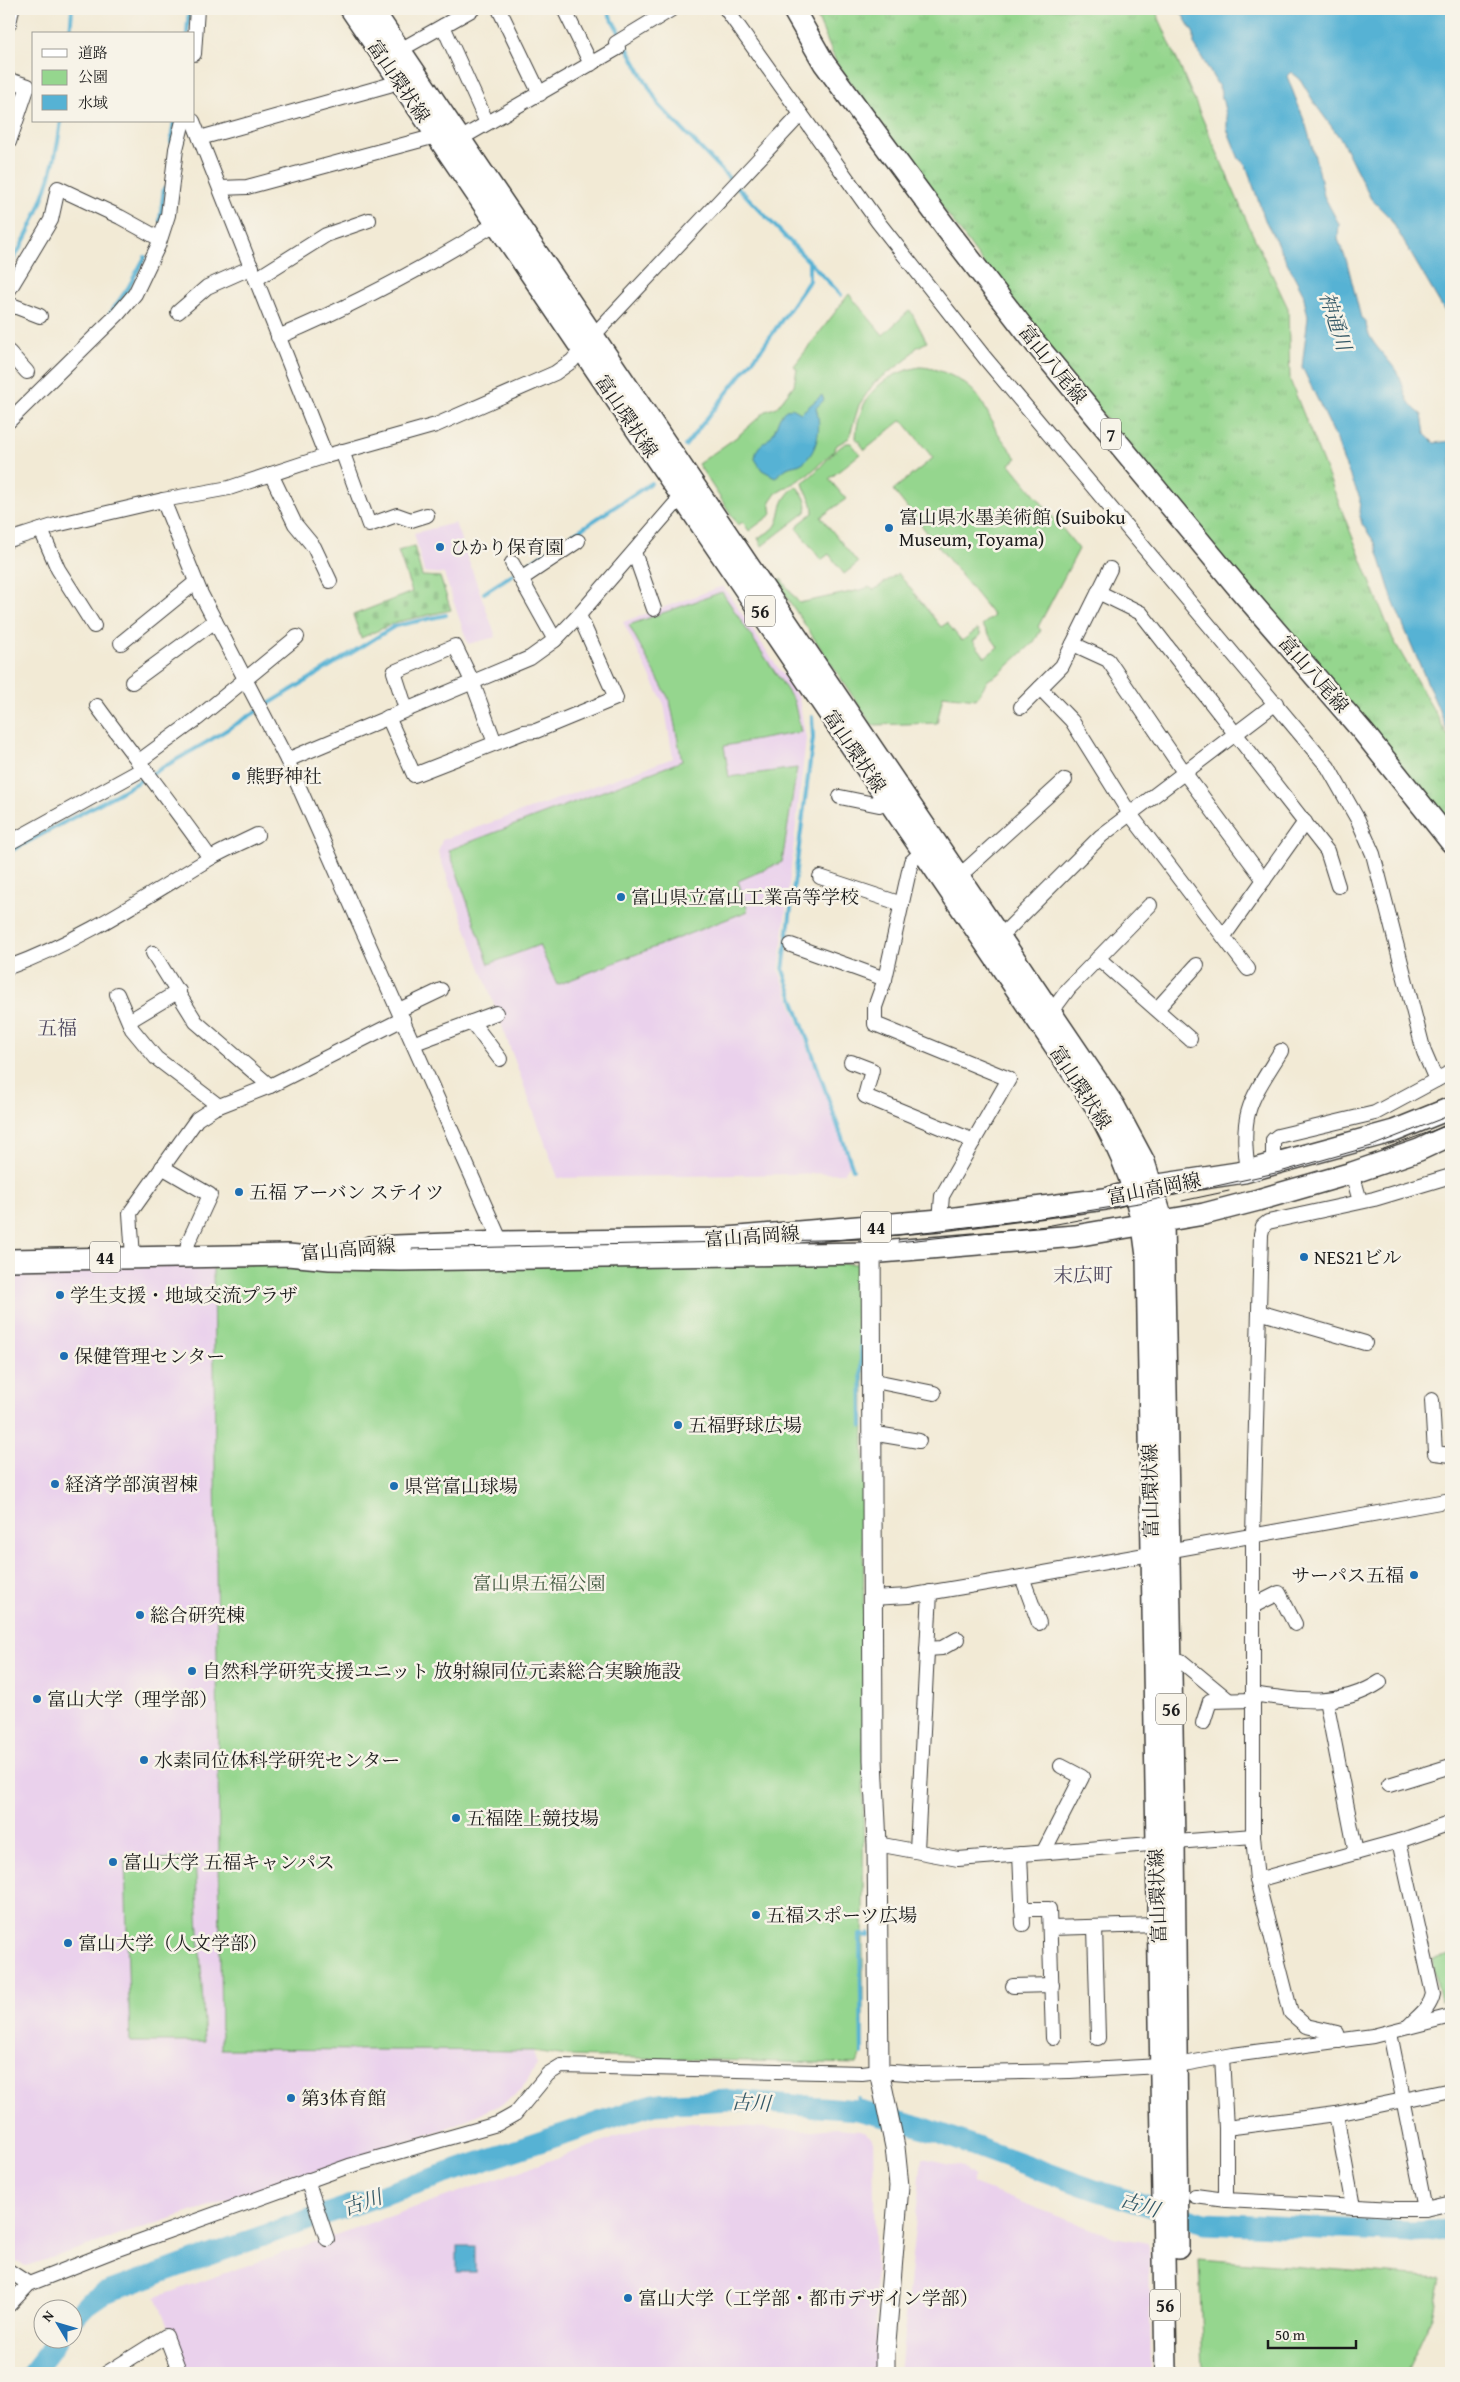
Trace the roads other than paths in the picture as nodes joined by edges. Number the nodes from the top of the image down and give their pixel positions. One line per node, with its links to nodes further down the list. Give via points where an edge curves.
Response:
1 (12, 9): 11 (street)
2 (197, 9): 13 (street)
3 (351, 9): 14 (main road, 富山環状線 / 56)
4 (372, 9): 14 (main road, 富山環状線 / 56)
5 (473, 9): 12 (street)
6 (499, 9): 18 (street)
7 (564, 9): 15 (street)
8 (672, 9): 15 (street, via 616,43 618,48)
9 (726, 9): 19 (street)
10 (793, 9): 82 (main road, 富山八尾線 / 7, via 824,64 1035,343 1236,586 1364,733)
11 (9, 24)
12 (443, 26): 14 (street); 22 (street)
13 (195, 39)
14 (392, 55): 17 (main road, 富山環状線 / 56); 24 (main road, 富山環状線 / 56)
15 (592, 64): 18 (street)
16 (9, 80): 25 (street, via 28,86)
17 (399, 80): 23 (street); 24 (main road, 富山環状線 / 56)
18 (540, 94): 22 (street)
19 (801, 114): 36 (street); 66 (street, via 878,222 985,358)
20 (183, 122): 29 (street, via 168,215)
21 (193, 122): 23 (street)
22 (487, 123): 24 (street)
23 (200, 138): 26 (street)
24 (446, 141): 26 (street, via 247,187); 27 (main road, 富山環状線 / 56)
25 (9, 142)
26 (220, 188): 30 (street)
27 (503, 219): 35 (street, via 413,274); 36 (main road, 富山環状線 / 56)
28 (369, 220): 30 (street, via 326,234)
29 (157, 237): 31 (street, via 58,188 50,220); 39 (street, via 135,294)
30 (254, 273): 33 (street, via 207,288); 35 (street)
31 (9, 290)
32 (9, 304): 34 (street)
33 (178, 312)
34 (40, 316)
35 (278, 337): 41 (street)
36 (587, 343): 40 (street, via 572,362 555,373 436,425); 43 (main road, 富山環状線 / 56)
37 (9, 352): 38 (street)
38 (27, 372)
39 (9, 421)
40 (342, 451): 41 (street); 45 (street, via 369,525 397,516 411,520)
41 (326, 456): 42 (street)
42 (271, 474): 44 (street, via 230,488); 51 (street, via 295,524 314,546)
43 (691, 494): 49 (street, via 674,505); 78 (main road, 富山環状線 / 56); 84 (main road, 富山環状線 / 56, via 759,583)
44 (163, 500): 46 (street); 52 (street)
45 (427, 515)
46 (42, 530): 47 (street); 57 (street, via 58,569)
47 (9, 540)
48 (578, 541): 59 (street, via 516,571)
49 (634, 552): 54 (street); 55 (street)
50 (1110, 570): 53 (street)
51 (330, 581)
52 (196, 582): 56 (street); 60 (street)
53 (1098, 592): 61 (street); 71 (street, via 1141,613)
54 (654, 609)
55 (579, 615): 59 (street); 72 (street, via 616,698 536,732 524,732)
56 (215, 622): 62 (street); 63 (street)
57 (94, 626)
58 (297, 637): 62 (street)
59 (555, 640): 64 (street, via 530,658)
60 (121, 643)
61 (1073, 644): 65 (street, via 1062,666); 75 (street, via 1108,660)
62 (246, 680): 73 (street); 74 (street)
63 (132, 682)
64 (472, 682): 69 (street); 69 (street, via 455,646 446,649 394,672); 72 (street)
65 (1040, 688): 68 (street); 79 (street, via 1072,721)
66 (1276, 703): 71 (street); 116 (street, via 1328,767 1373,854 1424,1052)
67 (97, 706): 74 (street)
68 (1021, 707)
69 (406, 709): 70 (street)
70 (388, 717): 72 (street, via 414,775); 73 (street)
71 (1236, 734): 75 (street); 80 (street)
72 (495, 743)
73 (287, 760): 107 (street)
74 (141, 766): 83 (street); 85 (street, via 167,796)
75 (1184, 772): 79 (street); 88 (street)
76 (1065, 780): 87 (street)
77 (840, 797): 78 (street, via 879,805)
78 (889, 800): 84 (main road, 富山環状線 / 56)
79 (1130, 814): 92 (street); 93 (street, via 1101,836)
80 (1305, 822): 88 (street); 89 (street, via 1327,851)
81 (257, 836): 85 (street)
82 (1451, 842)
83 (9, 843)
84 (929, 845): 87 (main road, 富山環状線 / 56); 90 (street, via 911,862)
85 (210, 858): 98 (street, via 170,885 50,952)
86 (820, 876): 90 (street)
87 (952, 880): 93 (main road, 富山環状線 / 56)
88 (1264, 880): 92 (street)
89 (1338, 886)
90 (902, 904): 100 (street)
91 (1150, 905): 96 (street)
92 (1224, 936): 99 (street)
93 (993, 940): 105 (main road, 富山環状線 / 56)
94 (791, 945): 100 (street)
95 (153, 952): 102 (street)
96 (1098, 958): 104 (street); 105 (street, via 1058,1003)
97 (1197, 966): 104 (street)
98 (9, 967)
99 (1248, 969)
100 (885, 979): 121 (street, via 875,1007 874,1024 1009,1079)
101 (441, 990): 107 (street)
102 (179, 991): 108 (street); 117 (street, via 196,1022)
103 (117, 994): 108 (street)
104 (1157, 1009): 110 (street)
105 (1042, 1012): 127 (main road, 富山環状線 / 56, via 1114,1106 1144,1162)
106 (496, 1013): 109 (street)
107 (401, 1014): 111 (street); 117 (street)
108 (129, 1021): 118 (street, via 156,1058)
109 (472, 1022): 111 (street); 113 (street)
110 (1190, 1039)
111 (414, 1044): 132 (street)
112 (1281, 1051): 124 (street, via 1251,1101 1245,1118)
113 (500, 1059)
114 (851, 1062): 121 (street, via 872,1070 865,1096)
115 (1451, 1072): 116 (street)
116 (1436, 1080): 122 (street, via 1375,1113 1278,1136 1273,1140)
117 (270, 1086): 118 (street)
118 (219, 1106): 123 (street, via 197,1119)
119 (1451, 1108): 122 (main road, 富山高岡線 / 44, via 1394,1132)
120 (1451, 1135): 125 (main road, 富山高岡線 / 44)
121 (974, 1141): 129 (street, via 942,1196)
122 (1273, 1165): 124 (main road, 富山高岡線 / 44)
123 (162, 1167): 135 (street, via 210,1195 188,1243); 136 (street, via 130,1212)
124 (1248, 1171): 127 (main road, 富山高岡線 / 44)
125 (1352, 1172): 128 (street); 130 (main road, 富山高岡線 / 44, via 1258,1200)
126 (1451, 1176): 128 (street)
127 (1144, 1188): 129 (main road, 富山高岡線 / 44, via 1100,1199); 130 (main road, 富山環状線 / 56)
128 (1360, 1201): 138 (street, via 1268,1222 1263,1226)
129 (940, 1220): 131 (main road, 富山高岡線 / 44)
130 (1153, 1223): 133 (main road, 富山高岡線 / 44, via 1075,1236); 148 (main road, 富山環状線 / 56)
131 (871, 1228): 132 (main road, 富山高岡線 / 44, via 715,1239); 133 (street)
132 (501, 1242): 134 (main road, 富山高岡線 / 44, via 400,1245)
133 (870, 1253): 134 (main road, 富山高岡線 / 44, via 401,1260 330,1259); 140 (street)
134 (288, 1254): 135 (main road, 44)
135 (194, 1255): 136 (main road, 44)
136 (133, 1257): 137 (main road, 44)
137 (9, 1260)
138 (1259, 1312): 139 (street); 147 (street)
139 (1366, 1343)
140 (870, 1380): 141 (street); 143 (street)
141 (934, 1392)
142 (1432, 1400): 145 (street, via 1435,1453)
143 (870, 1433): 144 (street); 151 (street)
144 (919, 1441)
145 (1451, 1455)
146 (1451, 1500): 147 (street)
147 (1253, 1535): 148 (street); 152 (street)
148 (1160, 1553): 149 (street); 157 (main road, 富山環状線 / 56); 169 (main road, 富山環状線 / 56)
149 (1022, 1577): 150 (street); 153 (street)
150 (930, 1592): 151 (street); 156 (street)
151 (871, 1598): 170 (street, via 873,1760)
152 (1253, 1606): 154 (street, via 1279,1593); 159 (street)
153 (1039, 1623)
154 (1295, 1624)
155 (958, 1639): 156 (street, via 942,1648)
156 (927, 1649): 171 (street)
157 (1170, 1660): 160 (street, via 1181,1661); 169 (main road, 富山環状線 / 56)
158 (1380, 1682): 161 (street, via 1364,1693)
159 (1254, 1697): 160 (street); 161 (street); 167 (street)
160 (1227, 1699): 162 (street, via 1210,1701)
161 (1326, 1700): 173 (street)
162 (1203, 1723)
163 (1061, 1766): 172 (street, via 1082,1777)
164 (1451, 1766): 165 (street)
165 (1389, 1785)
166 (1451, 1823): 168 (street)
167 (1253, 1836): 169 (street); 175 (street)
168 (1399, 1841): 173 (street); 184 (street, via 1434,1994 1426,2010)
169 (1165, 1843): 172 (street); 178 (main road, 富山環状線 / 56); 190 (main road, 富山環状線 / 56, via 1173,1930)
170 (878, 1844): 171 (street); 191 (street)
171 (917, 1850): 174 (street, via 958,1859)
172 (1044, 1851): 174 (street)
173 (1356, 1853): 175 (street)
174 (1020, 1854): 176 (street)
175 (1257, 1880): 188 (street, via 1291,2013 1306,2026 1337,2033)
176 (1022, 1909): 177 (street); 180 (street, via 1049,1908)
177 (1023, 1924)
178 (1158, 1925): 179 (street); 190 (main road, 富山環状線 / 56)
179 (1095, 1927): 180 (street); 187 (street)
180 (1050, 1928): 181 (street)
181 (1052, 1985): 182 (street); 186 (street)
182 (1013, 1986)
183 (1451, 2016): 184 (street)
184 (1408, 2028): 185 (street)
185 (1390, 2033): 188 (street); 193 (street)
186 (1054, 2038)
187 (1098, 2038)
188 (1339, 2041): 189 (street)
189 (1222, 2058): 190 (street); 195 (street)
190 (1170, 2065): 191 (street); 197 (main road, 富山環状線 / 56)
191 (880, 2078): 196 (street, via 862,2073 561,2066 548,2074 515,2114 497,2124 349,2166); 209 (street, via 895,2147 899,2186)
192 (1451, 2090): 193 (street)
193 (1404, 2101): 194 (street); 201 (street)
194 (1336, 2114): 195 (street); 200 (street)
195 (1226, 2128): 198 (street)
196 (309, 2184): 202 (street); 205 (street, via 118,2249)
197 (1179, 2195): 198 (street); 203 (main road, 富山環状線 / 56)
198 (1226, 2200): 200 (street)
199 (1451, 2203): 201 (street)
200 (1353, 2207): 201 (street)
201 (1425, 2209)
202 (327, 2238)
203 (1171, 2238): 210 (main road, 富山環状線 / 56); 211 (main road, 富山環状線 / 56)
204 (9, 2271): 205 (street)
205 (30, 2284): 206 (street)
206 (9, 2305)
207 (107, 2373): 208 (street, via 166,2336)
208 (180, 2373)
209 (885, 2373)
210 (1166, 2373)
211 (1181, 2373)

